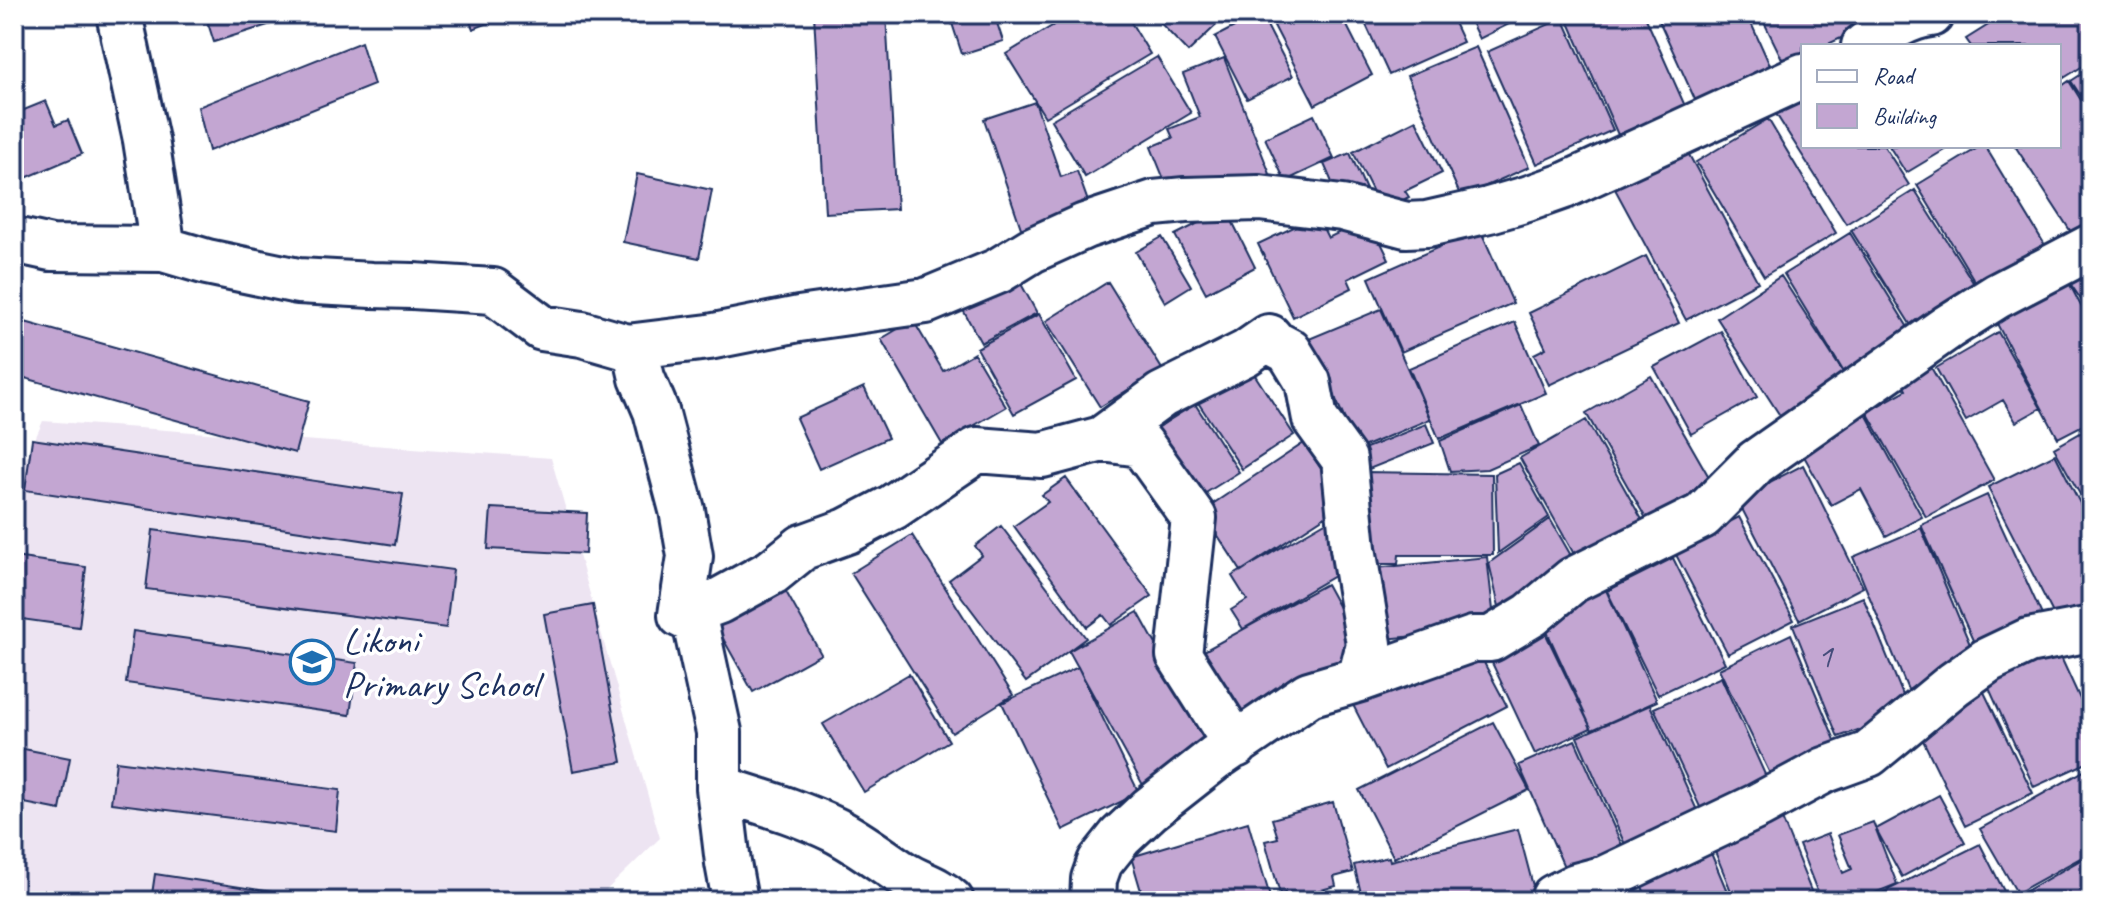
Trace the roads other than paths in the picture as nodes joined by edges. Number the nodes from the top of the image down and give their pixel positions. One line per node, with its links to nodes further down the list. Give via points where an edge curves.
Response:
1 (119, 14): 8 (street)
2 (1934, 14): 3 (street); 4 (street, via 1917,16)
3 (1954, 14)
4 (1867, 44)
5 (1801, 77): 9 (street, via 1564,186 1489,210 1406,225 1342,208 1273,200 1154,203 1085,226 926,301)
6 (14, 240): 8 (street, via 51,248)
7 (2091, 247): 13 (street, via 1948,327 1756,462 1702,516 1573,580 1491,639 1473,639)
8 (163, 249): 9 (street, via 298,281 493,291 542,328)
9 (627, 347): 11 (street, via 637,356 656,411 682,510 690,556)
10 (1102, 439): 11 (street, via 1042,455 977,450 893,507 803,547 772,572); 13 (street, via 1162,395 1269,337 1289,351 1308,382 1315,419 1344,459 1369,644); 14 (street, via 1141,444 1194,518 1179,655)
11 (681, 615): 15 (street, via 695,622 719,732)
12 (2091, 629): 19 (street, via 2028,641 1988,660 1869,754 1825,770 1606,878 1576,886)
13 (1360, 679): 14 (street, via 1309,694)
14 (1236, 745): 18 (street, via 1120,837 1100,862)
15 (719, 788): 16 (street); 17 (street, via 837,831)
16 (735, 901)
17 (951, 901)
18 (1093, 901)
19 (1555, 901)

